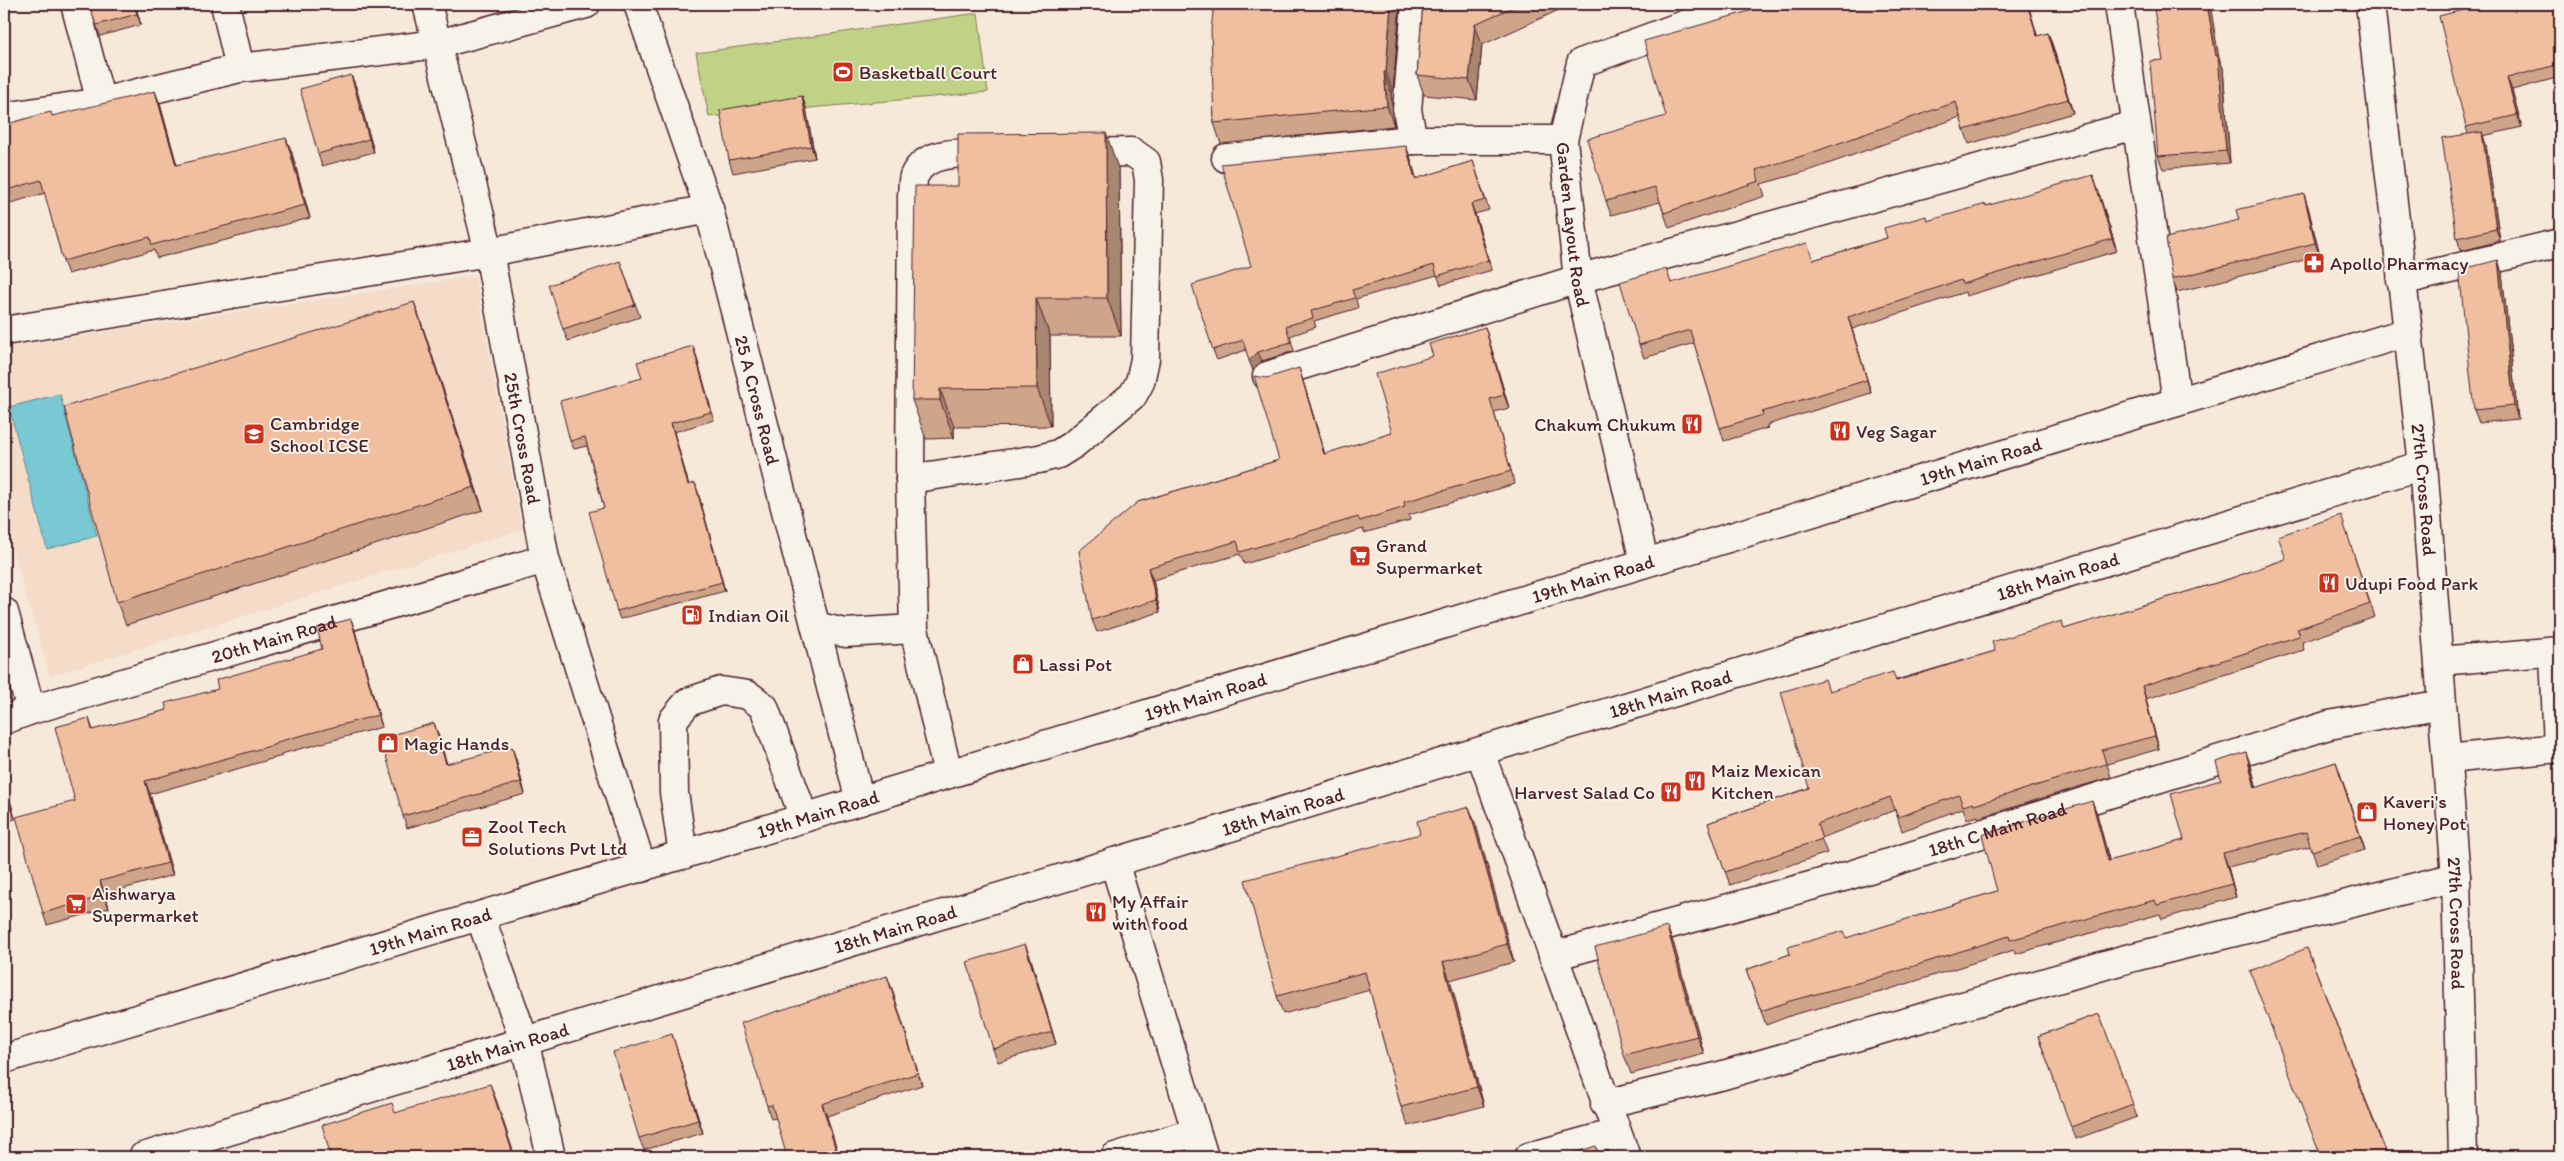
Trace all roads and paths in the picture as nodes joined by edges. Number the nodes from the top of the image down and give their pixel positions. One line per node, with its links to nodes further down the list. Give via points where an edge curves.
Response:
1 (75, 4): 12 (street)
2 (225, 4): 11 (street)
3 (426, 4): 10 (street, 25th Cross Road)
4 (586, 4): 10 (street)
5 (638, 4): 20 (street, 25 A Cross Road)
6 (1416, 4): 15 (street, via 1407,110)
7 (1741, 4): 16 (street, via 1581,62)
8 (2119, 4): 14 (street)
9 (2371, 4): 24 (street, 27th Cross Road)
10 (438, 44): 11 (street); 22 (street, 25th Cross Road)
11 (240, 68): 12 (street)
12 (101, 102): 13 (street)
13 (4, 117)
14 (2135, 125): 23 (street); 28 (street)
15 (1414, 140): 16 (street, Garden Layout Road); 19 (street, Garden Layout Road)
16 (1563, 140): 23 (street, Garden Layout Road)
17 (1024, 153): 30 (street, via 946,154 926,163 914,176)
18 (1054, 153): 30 (street, via 1132,152 1146,162 1149,180 1145,359 1140,382 1133,395 1058,454)
19 (1226, 158)
20 (709, 209): 22 (street); 34 (street, 25 A Cross Road)
21 (2560, 243): 24 (street)
22 (489, 252): 25 (street); 31 (street, 25th Cross Road)
23 (1578, 279): 27 (street); 32 (street, Garden Layout Road)
24 (2401, 281): 26 (street, 27th Cross Road)
25 (4, 331)
26 (2408, 332): 28 (street, 19th Main Road); 29 (street, 27th Cross Road)
27 (1267, 376)
28 (2177, 402): 32 (street, 19th Main Road)
29 (2423, 465): 37 (street, 27th Cross Road); 42 (street, 18th Main Road)
30 (910, 479): 35 (street)
31 (544, 559): 39 (street, 20th Main Road); 49 (street, 25th Cross Road)
32 (1644, 561): 44 (street, 19th Main Road)
33 (4, 612): 39 (street)
34 (816, 626): 35 (street, via 845,633); 45 (street, 25 A Cross Road)
35 (914, 629): 44 (street)
36 (2557, 652): 37 (street); 41 (street)
37 (2439, 661): 38 (street, 27th Cross Road)
38 (2442, 704): 43 (street, 27th Cross Road); 52 (street, 18th C Main Road, via 2329,725 1847,876)
39 (31, 710): 40 (street, 20th Main Road)
40 (4, 720)
41 (2559, 748): 43 (street)
42 (1480, 752): 48 (street, 18th Main Road); 52 (street)
43 (2447, 759): 50 (street, 27th Cross Road)
44 (948, 774): 45 (street, 19th Main Road)
45 (860, 801): 46 (street, 19th Main Road)
46 (804, 818): 47 (street, 19th Main Road); 47 (street, via 764,707 748,695 721,690 688,702 672,720 674,792)
47 (682, 855): 49 (street, 19th Main Road)
48 (1114, 862): 53 (street, 18th Main Road); 56 (street)
49 (642, 868): 51 (street, 19th Main Road)
50 (2456, 878): 55 (street, via 2126,959 1720,1076); 62 (street, 27th Cross Road)
51 (480, 916): 53 (street); 54 (street, 19th Main Road)
52 (1553, 956): 55 (street)
53 (524, 1040): 58 (street, 18th Main Road); 59 (street)
54 (4, 1059)
55 (1606, 1104): 57 (street)
56 (1200, 1145): 60 (street)
57 (1621, 1145): 61 (street)
58 (143, 1157)
59 (552, 1157)
60 (1115, 1157)
61 (1529, 1157)
62 (2463, 1157)

